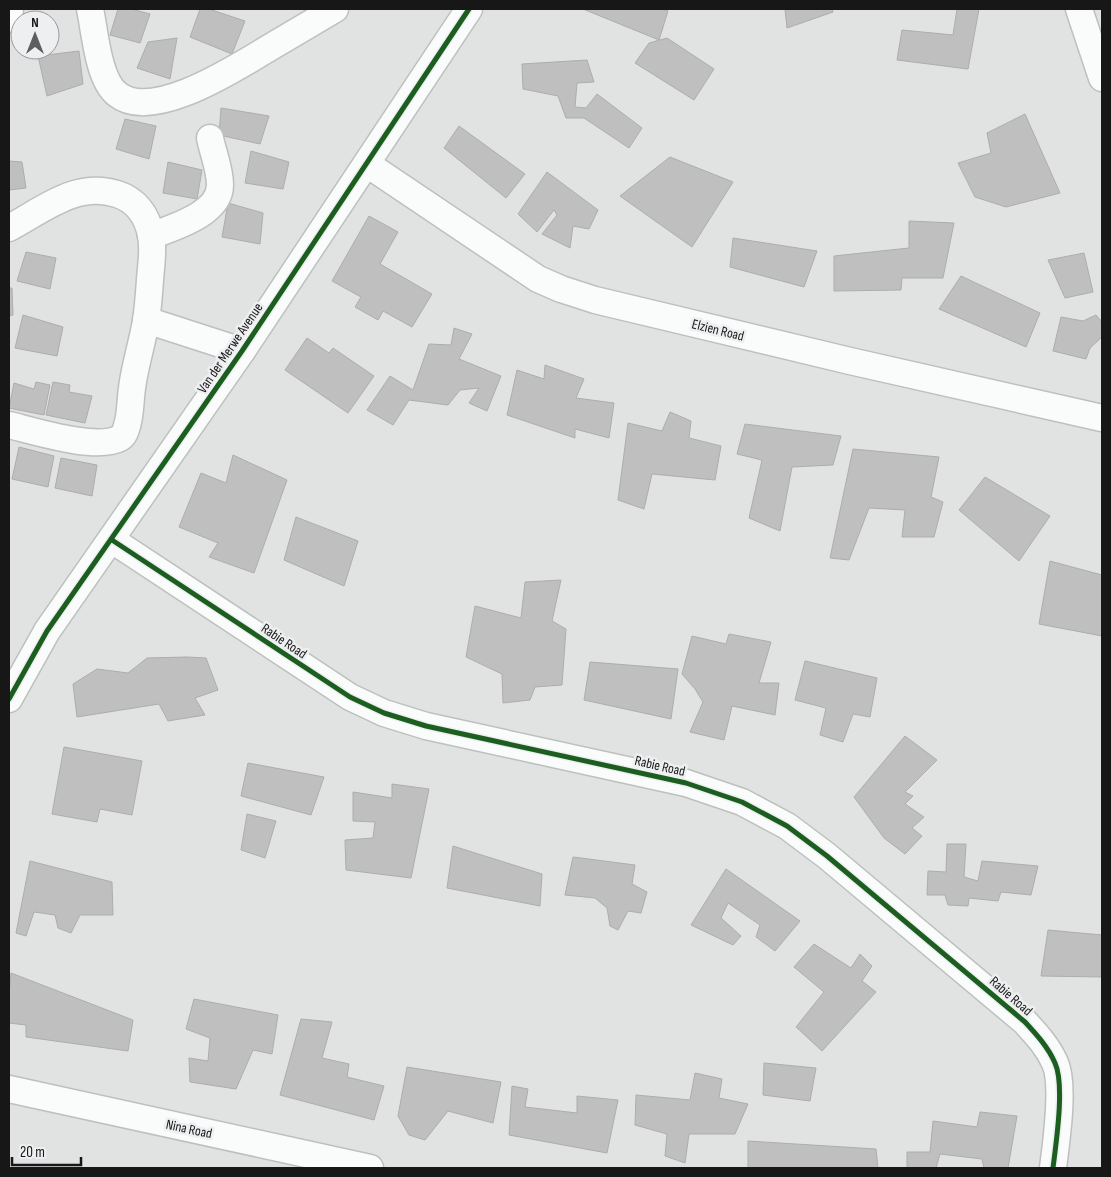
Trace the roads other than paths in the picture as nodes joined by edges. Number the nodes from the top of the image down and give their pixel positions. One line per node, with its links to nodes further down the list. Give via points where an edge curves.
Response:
1 (10, 9): 6 (street)
2 (90, 9): 3 (street, via 105,79 116,94 130,101 146,102 166,99 202,86)
3 (334, 9)
4 (469, 9): 9 (street, Van der Merwe Avenue)
5 (1079, 9): 7 (street)
6 (9, 19)
7 (1102, 78)
8 (210, 138): 11 (street, via 218,170 218,195 201,214)
9 (367, 164): 13 (street, Van der Merwe Avenue); 14 (street, Elzien Road, via 538,279 561,289 850,361)
10 (9, 228): 11 (street, via 48,205 90,190 118,194 130,200 140,208)
11 (151, 236): 12 (street)
12 (146, 320): 13 (street); 15 (street, via 127,428 120,438 87,442)
13 (242, 351): 16 (street, Van der Merwe Avenue)
14 (1102, 418)
15 (9, 425)
16 (112, 540): 17 (street, Van der Merwe Avenue, via 46,631); 20 (street, Rabie Road, via 350,697 384,713 426,726 686,783 742,802 787,826 1026,1022 1043,1042 1056,1065 1059,1091)
17 (9, 699)
18 (9, 1089): 19 (street, Nina Road)
19 (370, 1168)
20 (1053, 1168)

